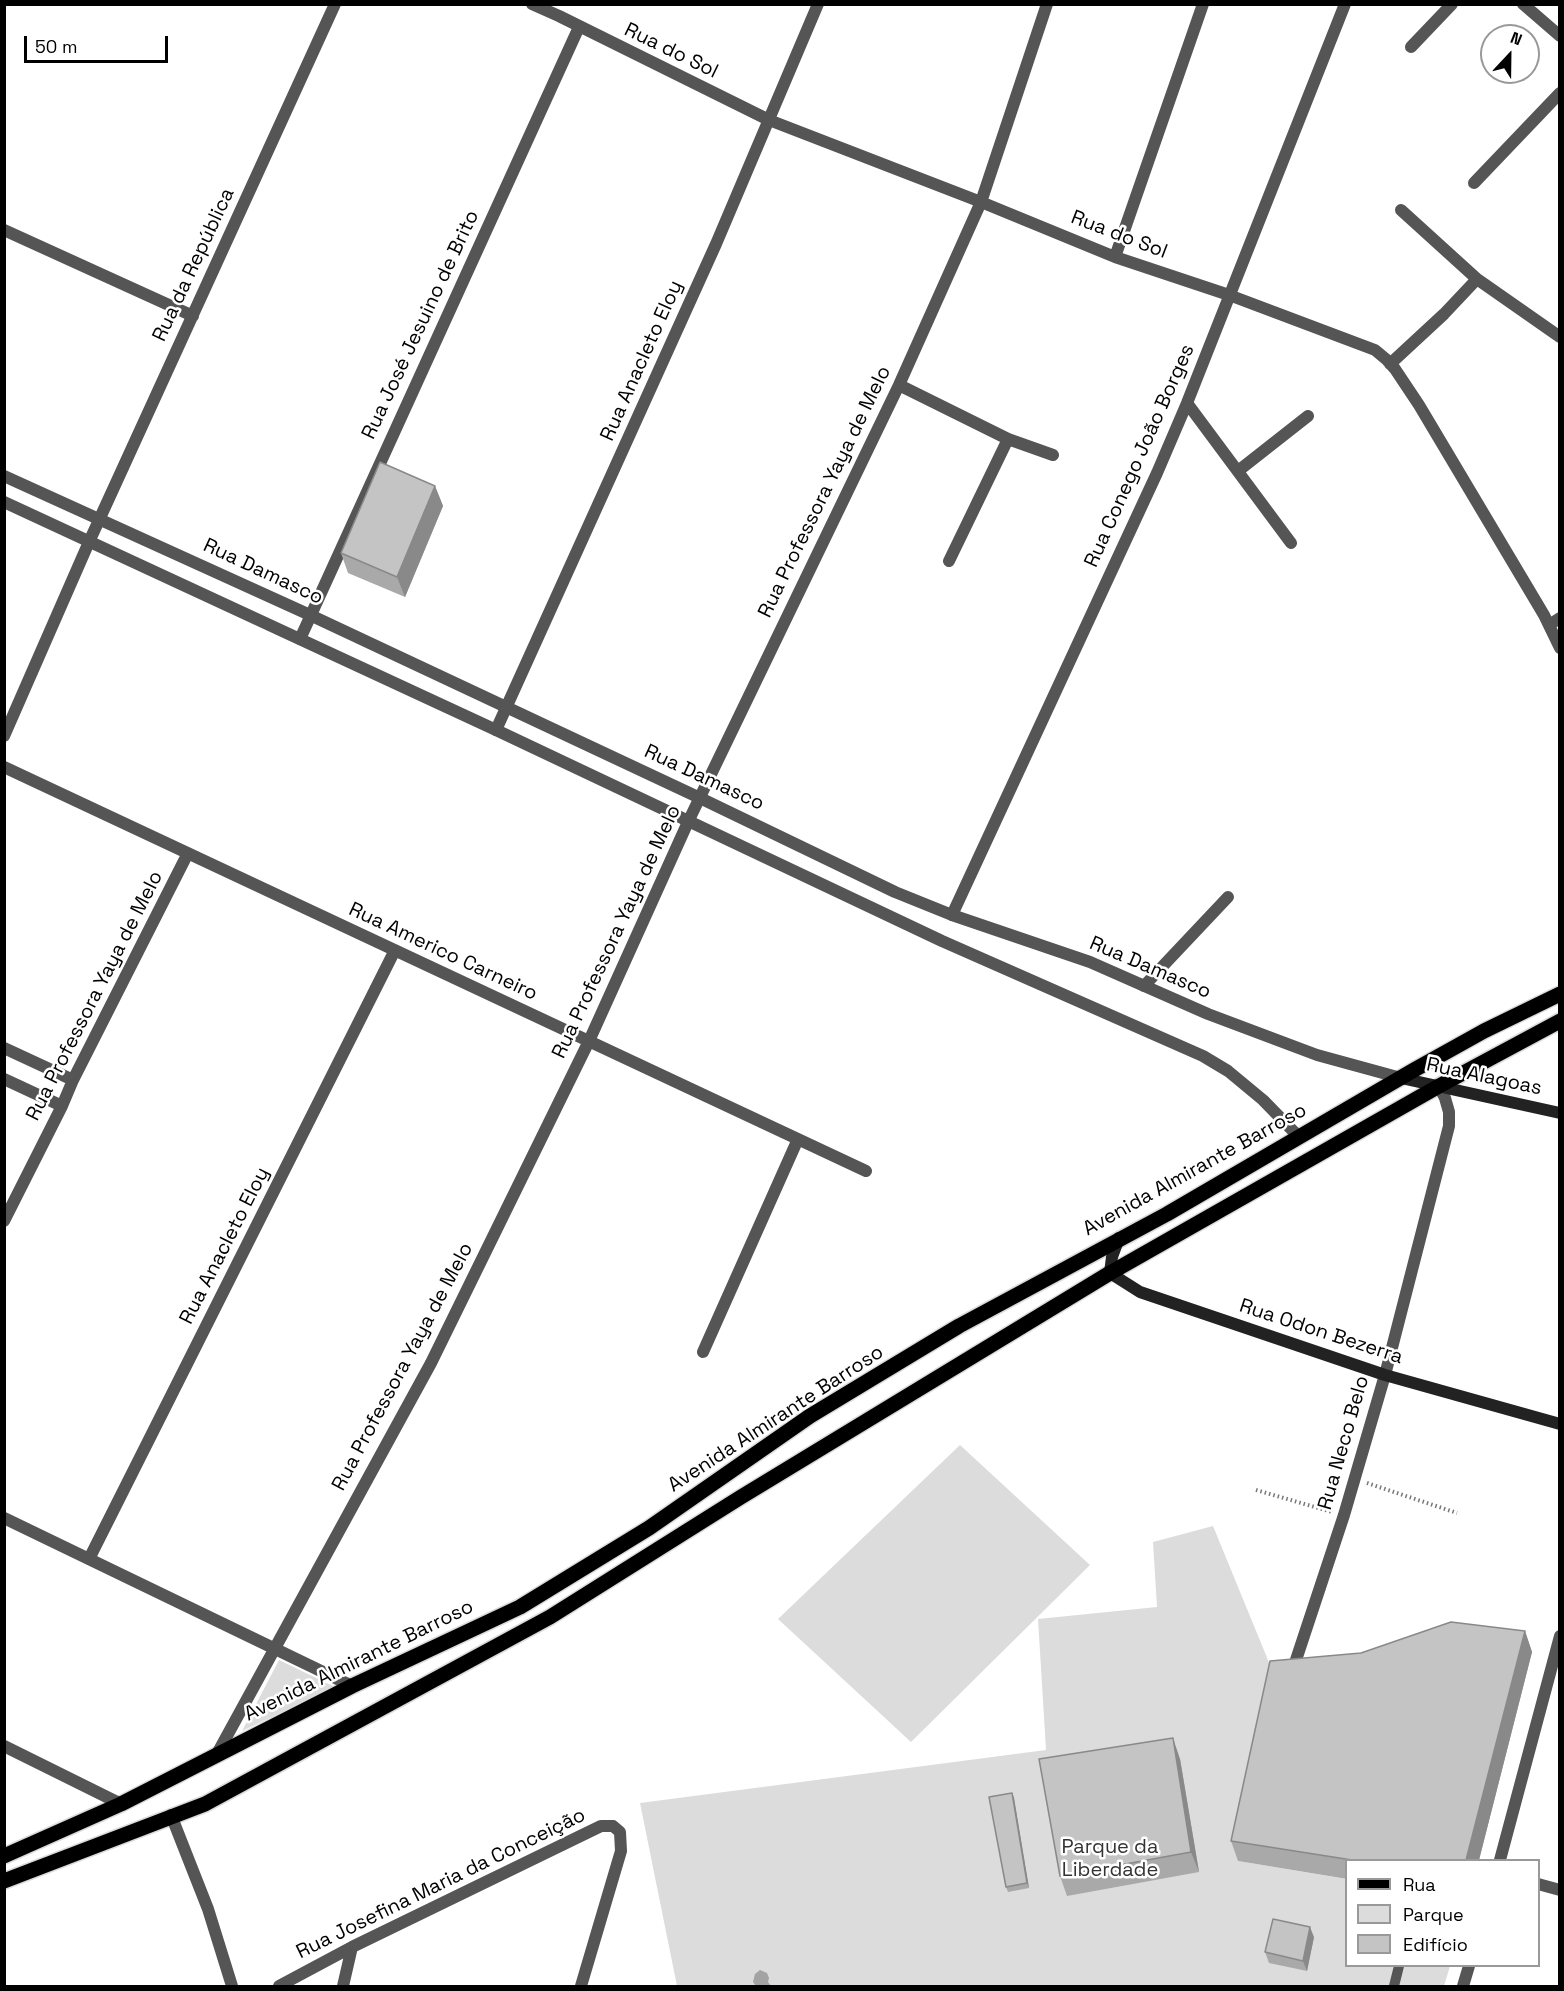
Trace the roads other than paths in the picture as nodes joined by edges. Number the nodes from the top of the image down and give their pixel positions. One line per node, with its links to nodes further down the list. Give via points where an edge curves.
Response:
1 (335, 4): 22 (street, Rua da República)
2 (532, 4): 9 (street, Rua do Sol)
3 (818, 4): 14 (street, Rua Anacleto Eloy)
4 (1047, 4): 16 (street, Rua Professora Yaya de Melo)
5 (1203, 4): 19 (street)
6 (1345, 4): 21 (street, Rua Conego João Borges)
7 (1452, 4): 12 (street)
8 (1523, 4): 11 (street)
9 (562, 10): 10 (street, Rua do Sol)
10 (579, 27): 14 (street, Rua do Sol); 37 (street, Rua José Jesuino de Brito)
11 (1560, 36)
12 (1411, 47)
13 (1560, 93): 15 (street)
14 (769, 120): 16 (street, Rua do Sol); 41 (street, Rua Anacleto Eloy)
15 (1474, 183)
16 (981, 202): 19 (street, Rua do Sol); 25 (street, Rua Professora Yaya de Melo)
17 (1401, 210): 20 (street)
18 (4, 230): 22 (street)
19 (1114, 257): 21 (street, Rua do Sol)
20 (1477, 279): 23 (street); 24 (street)
21 (1229, 295): 24 (street, Rua do Sol, via 1375,350); 26 (street, Rua Conego João Borges)
22 (192, 316): 33 (street, Rua da República)
23 (1560, 337)
24 (1390, 364): 38 (street, Rua do Sol)
25 (898, 385): 28 (street); 45 (street, Rua Professora Yaya de Melo)
26 (1187, 403): 30 (street); 49 (street, Rua Conego João Borges)
27 (1308, 416): 30 (street)
28 (1008, 439): 29 (street); 36 (street)
29 (1053, 455)
30 (1239, 471): 35 (street)
31 (4, 476): 33 (street, Rua Damasco)
32 (4, 502): 34 (street)
33 (100, 519): 34 (street, Rua da República); 37 (street, Rua Damasco)
34 (89, 542): 39 (street); 43 (street, Rua da República)
35 (1292, 543)
36 (949, 561)
37 (310, 615): 39 (street, Rua José Jesuino de Brito); 41 (street, Rua Damasco)
38 (1554, 621): 40 (street, Rua do Sol)
39 (300, 639): 42 (street)
40 (1560, 648)
41 (507, 707): 42 (street, Rua Anacleto Eloy); 45 (street, Rua Damasco)
42 (496, 730): 46 (street)
43 (4, 736)
44 (4, 767): 47 (street, Rua Americo Carneiro)
45 (700, 798): 46 (street, Rua Professora Yaya de Melo); 49 (street, Rua Damasco, via 895,892)
46 (688, 822): 54 (street, Rua Professora Yaya de Melo); 62 (street, via 942,941 1203,1056 1263,1100)
47 (188, 853): 50 (street, Rua Americo Carneiro); 58 (street, Rua Professora Yaya de Melo)
48 (1228, 897): 51 (street)
49 (952, 915): 51 (street, Rua Damasco, via 1090,962)
50 (395, 950): 54 (street, Rua Americo Carneiro); 72 (street, Rua Anacleto Eloy)
51 (1144, 986): 56 (street, Rua Damasco, via 1317,1055)
52 (1560, 994): 56 (main road, Avenida Almirante Barroso)
53 (1560, 1021): 59 (main road)
54 (589, 1041): 63 (street, Rua Americo Carneiro); 74 (street, Rua Professora Yaya de Melo, via 431,1363)
55 (4, 1048): 58 (street)
56 (1401, 1078): 59 (main road, Rua Alagoas); 62 (main road, Avenida Almirante Barroso)
57 (4, 1079): 60 (street)
58 (73, 1080): 60 (street, Rua Professora Yaya de Melo)
59 (1439, 1086): 61 (main road, Rua Alagoas); 67 (main road); 69 (street, Rua Neco Belo, via 1449,1112 1449,1126)
60 (62, 1106): 65 (street, Rua Professora Yaya de Melo)
61 (1560, 1113)
62 (1298, 1136): 66 (main road, Avenida Almirante Barroso)
63 (798, 1139): 64 (street, Rua Americo Carneiro); 68 (street)
64 (866, 1171)
65 (4, 1221)
66 (1119, 1238): 67 (main road); 76 (main road, Avenida Almirante Barroso, via 959,1326 810,1416 649,1528 519,1607)
67 (1110, 1273): 69 (main road, Rua Odon Bezerra, via 1140,1293); 80 (main road, via 550,1617 205,1804)
68 (703, 1352)
69 (1385, 1375): 70 (main road, Rua Odon Bezerra); 75 (street, Rua Neco Belo)
70 (1560, 1424)
71 (4, 1518): 72 (street)
72 (89, 1559): 74 (street)
73 (1560, 1636): 82 (street)
74 (274, 1648): 76 (street); 78 (street, Rua Professora Yaya de Melo)
75 (1293, 1670)
76 (352, 1686): 78 (main road, Avenida Almirante Barroso)
77 (4, 1746): 79 (street)
78 (217, 1754): 79 (main road, Avenida Almirante Barroso)
79 (121, 1804): 81 (main road, Avenida Almirante Barroso)
80 (171, 1815): 83 (main road); 89 (street, via 208,1909)
81 (4, 1856)
82 (1500, 1859)
83 (4, 1881)
84 (1540, 1884): 85 (street)
85 (1560, 1890)
86 (352, 1947): 90 (street, Rua Josefina Maria da Conceição); 91 (street); 92 (street, Rua Josefina Maria da Conceição, via 601,1826 613,1826 620,1832 621,1851)
87 (1399, 1967): 93 (lane)
88 (1468, 1967): 94 (street)
89 (232, 1986)
90 (279, 1986)
91 (343, 1986)
92 (581, 1986)
93 (1394, 1986)
94 (1463, 1986)

